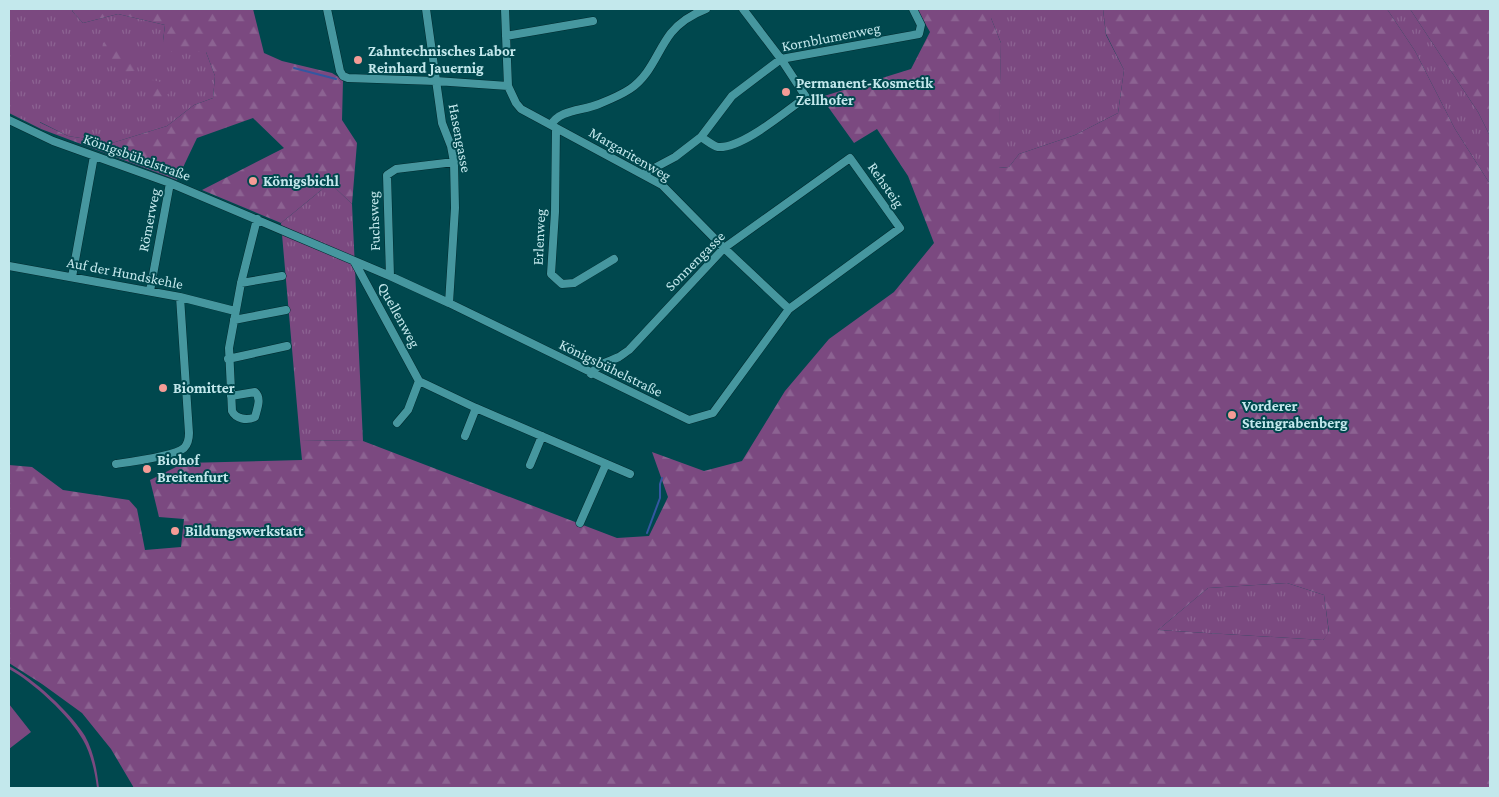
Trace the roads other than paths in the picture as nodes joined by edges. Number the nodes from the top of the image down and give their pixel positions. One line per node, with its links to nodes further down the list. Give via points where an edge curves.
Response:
1 (327, 9): 10 (street, via 343,76)
2 (426, 9): 10 (street, Hasengasse)
3 (505, 9): 8 (street, Margaritenweg)
4 (706, 9): 15 (street, via 688,18 672,32 636,84 599,104 560,115 554,119)
5 (743, 9): 9 (street)
6 (913, 9): 9 (street, Kornblumenweg, via 922,25 919,34)
7 (594, 21): 8 (street)
8 (506, 36): 11 (street, Margaritenweg)
9 (781, 58): 12 (street); 16 (street, Kornblumenweg, via 732,96)
10 (436, 81): 11 (street); 19 (street, Hasengasse, via 442,123)
11 (508, 86): 15 (street, Margaritenweg, via 521,108)
12 (806, 97): 13 (street); 16 (street, via 735,144 718,147)
13 (814, 102)
14 (9, 120): 17 (street, Königsbühelstraße, via 52,141)
15 (553, 126): 20 (street, Margaritenweg); 25 (street, Erlenweg, via 555,212 551,274 562,284 574,283)
16 (702, 137): 20 (street, Kornblumenweg, via 675,157)
17 (94, 156): 21 (street, Königsbühelstraße); 30 (street)
18 (850, 158): 23 (street, Rehsteig); 24 (street, Sonnengasse)
19 (454, 162): 29 (street, Fuchsweg, via 396,169 386,175); 34 (street, Hasengasse, via 456,208)
20 (643, 174): 24 (street, Margaritenweg, via 662,185)
21 (170, 183): 22 (street, Königsbühelstraße); 32 (street, Römerweg)
22 (257, 219): 26 (street, Königsbühelstraße); 31 (street)
23 (900, 228): 35 (street, Königsbühelstraße)
24 (724, 248): 35 (street, Margaritenweg); 41 (street, Sonnengasse, via 629,350 595,368)
25 (614, 259)
26 (354, 261): 29 (street, Königsbühelstraße); 42 (street, Quellenweg)
27 (9, 266): 30 (street, Auf der Hundskehle)
28 (282, 276): 31 (street)
29 (390, 276): 34 (street, Königsbühelstraße)
30 (72, 277): 32 (street, Auf der Hundskehle)
31 (241, 283): 37 (street)
32 (150, 291): 33 (street, Auf der Hundskehle)
33 (180, 297): 37 (street, Auf der Hundskehle); 48 (street, via 189,433 186,447 164,456)
34 (449, 303): 41 (street, Königsbühelstraße)
35 (789, 309): 41 (street, Königsbühelstraße, via 712,413 689,420)
36 (286, 310): 38 (street)
37 (235, 311): 38 (street)
38 (234, 320): 40 (street)
39 (287, 346): 40 (street)
40 (228, 359): 43 (street)
41 (591, 374)
42 (419, 381): 44 (street); 45 (street, via 408,410)
43 (231, 396)
44 (476, 408): 46 (street); 47 (street)
45 (397, 423)
46 (464, 436)
47 (542, 436): 49 (street); 50 (street)
48 (116, 464)
49 (606, 464): 51 (street); 52 (street)
50 (530, 465)
51 (630, 474)
52 (580, 524)

